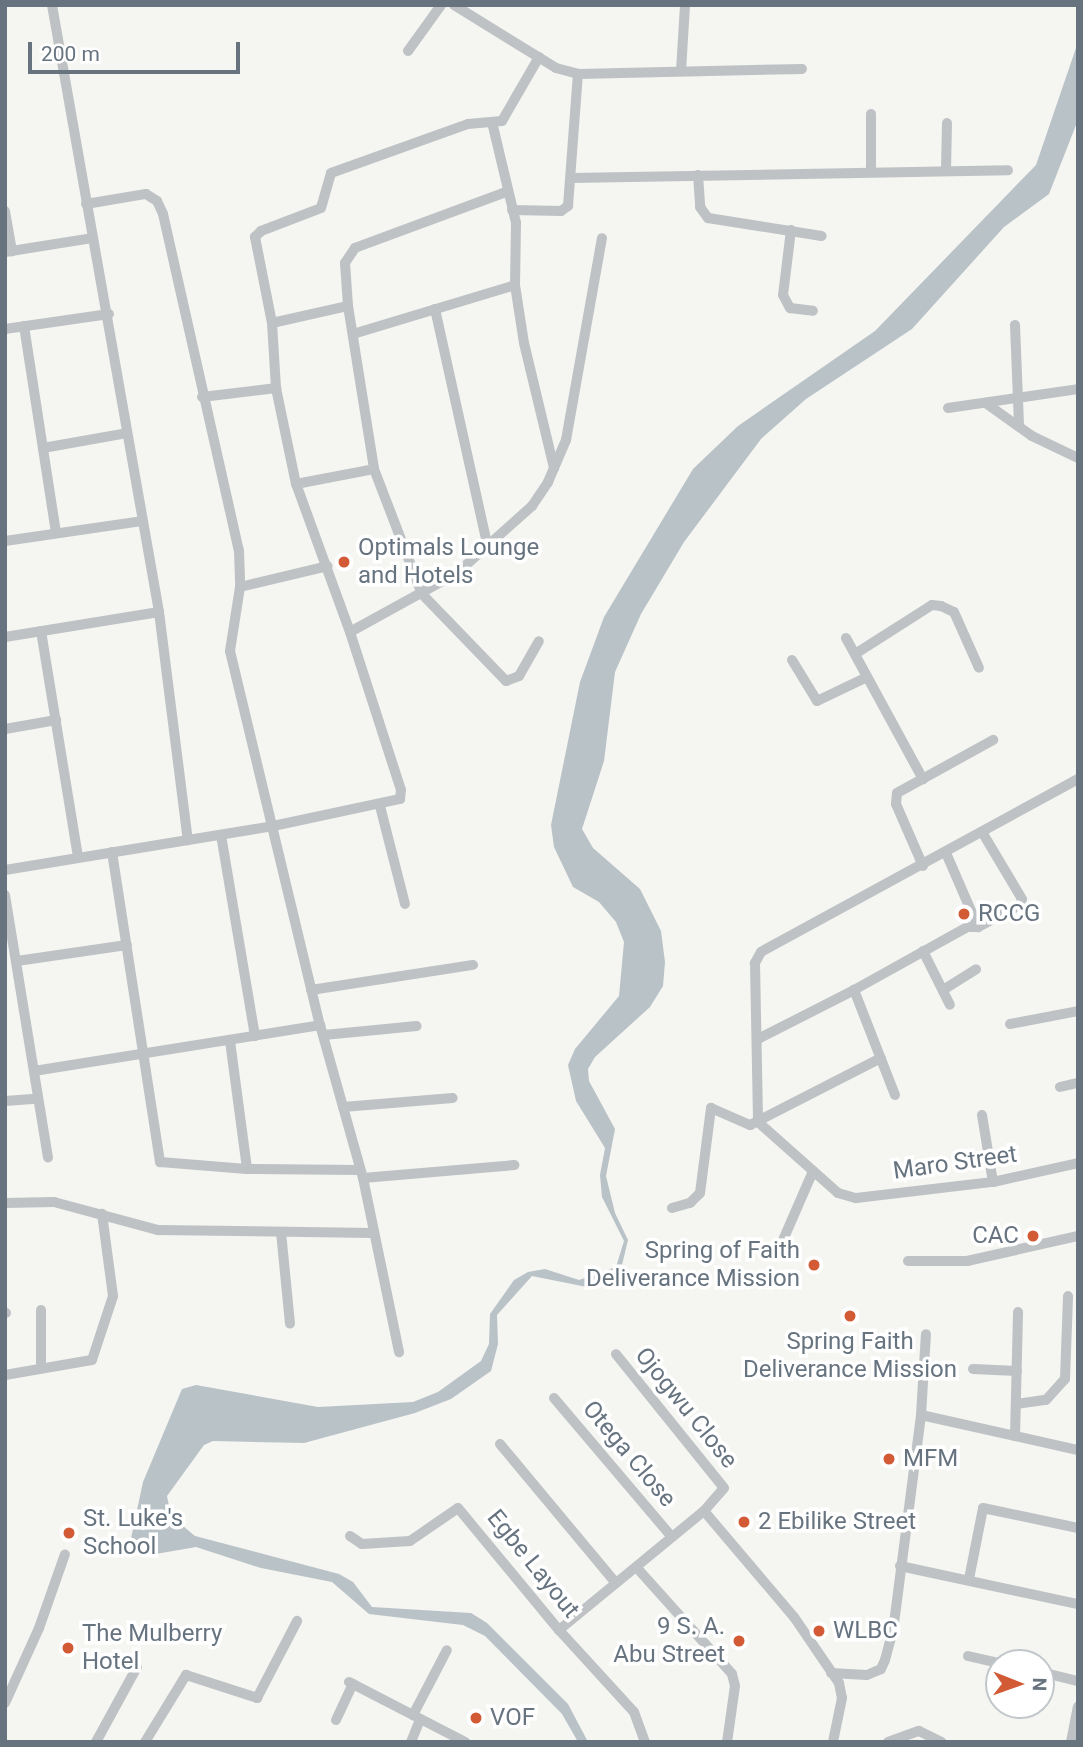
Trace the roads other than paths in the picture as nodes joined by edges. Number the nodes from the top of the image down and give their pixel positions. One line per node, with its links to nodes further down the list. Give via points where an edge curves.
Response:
1 (52, 5): 19 (street)
2 (441, 5): 5 (street)
3 (454, 5): 6 (street)
4 (685, 5): 8 (street)
5 (408, 51)
6 (539, 57): 9 (street); 11 (street, via 515,93 506,118)
7 (802, 69): 8 (street)
8 (681, 71): 9 (street)
9 (578, 74): 17 (street)
10 (871, 114): 13 (street)
11 (492, 122): 18 (street); 32 (street, via 468,124 331,173 321,208 261,231 254,245)
12 (947, 123): 14 (street)
13 (871, 170): 14 (street); 16 (street)
14 (946, 170): 15 (street)
15 (1008, 170)
16 (698, 175): 17 (street); 22 (street, via 699,207 708,218)
17 (571, 178): 20 (street, via 568,206 561,211)
18 (506, 192): 20 (street); 28 (street, via 355,248 345,263)
19 (86, 204): 24 (street); 39 (street, via 146,194 157,201)
20 (512, 210): 27 (street, via 518,238)
21 (5, 211): 26 (street)
22 (791, 230): 23 (street); 30 (street, via 783,295 790,308)
23 (822, 236)
24 (92, 238): 26 (street); 31 (street)
25 (602, 238): 48 (street, via 566,440)
26 (9, 252)
27 (516, 285): 29 (street); 48 (street, via 529,369)
28 (348, 306): 32 (street); 36 (street)
29 (435, 309): 36 (street); 53 (street)
30 (813, 311)
31 (109, 314): 33 (street); 44 (street)
32 (272, 323): 37 (street)
33 (24, 326): 35 (street); 45 (street)
34 (1014, 326): 40 (street)
35 (5, 329)
36 (353, 334): 47 (street)
37 (276, 388): 39 (street); 49 (street)
38 (1078, 389): 40 (street)
39 (202, 397): 55 (street, via 239,551)
40 (1017, 399): 41 (street); 43 (street)
41 (987, 404): 42 (street); 43 (street)
42 (948, 408)
43 (1019, 426): 46 (street)
44 (127, 433): 45 (street); 50 (street)
45 (43, 448): 51 (street)
46 (1078, 458)
47 (374, 469): 49 (street); 56 (street)
48 (554, 469): 53 (street, via 532,506)
49 (296, 484): 54 (street, via 312,535)
50 (142, 521): 51 (street); 57 (street)
51 (56, 533): 52 (street)
52 (5, 541)
53 (487, 544): 56 (street, via 457,573)
54 (328, 566): 55 (street); 59 (street)
55 (240, 587): 73 (street, via 230,651)
56 (422, 594): 59 (street); 62 (street, via 506,681 519,676)
57 (159, 612): 58 (street); 76 (street)
58 (41, 631): 60 (street); 67 (street)
59 (350, 632): 72 (street, via 401,790 400,799)
60 (5, 637)
61 (846, 638): 63 (street)
62 (539, 641)
63 (855, 654): 65 (street, via 932,606 941,606 954,612); 66 (street)
64 (792, 660): 66 (street, via 817,701)
65 (979, 668)
66 (867, 677): 70 (street)
67 (56, 720): 68 (street); 79 (street)
68 (5, 729)
69 (993, 740): 70 (street)
70 (923, 779): 80 (street, via 897,793 895,799)
71 (1078, 779): 74 (street)
72 (380, 806): 73 (street); 83 (street)
73 (273, 826): 75 (street); 90 (street)
74 (982, 832): 78 (street); 84 (street, via 1022,899 1020,905)
75 (221, 835): 76 (street); 98 (street)
76 (188, 840): 77 (street)
77 (112, 852): 79 (street); 85 (street)
78 (946, 853): 80 (street); 84 (street)
79 (78, 857): 81 (street)
80 (923, 866): 99 (street, via 756,956)
81 (5, 870)
82 (5, 895): 87 (street)
83 (405, 904)
84 (978, 927): 86 (street, via 967,927)
85 (127, 945): 87 (street); 101 (street)
86 (923, 951): 91 (street); 92 (street)
87 (17, 961): 103 (street)
88 (473, 965): 90 (street)
89 (976, 969): 92 (street)
90 (311, 990): 97 (street)
91 (854, 990): 99 (street); 102 (street)
92 (943, 990): 93 (street)
93 (950, 1005)
94 (1078, 1011): 95 (street)
95 (1010, 1024)
96 (417, 1026): 97 (street)
97 (322, 1030): 98 (street); 110 (street)
98 (255, 1036): 100 (street)
99 (758, 1039): 112 (street)
100 (230, 1041): 101 (street); 116 (street)
101 (143, 1055): 103 (street); 116 (street, via 160,1162)
102 (881, 1058): 106 (street); 112 (street)
103 (34, 1071): 108 (street)
104 (1078, 1083): 105 (street)
105 (1060, 1087)
106 (895, 1095)
107 (453, 1098): 110 (street)
108 (36, 1099): 109 (street); 113 (street)
109 (5, 1101)
110 (343, 1107): 118 (street)
111 (982, 1115): 119 (street)
112 (758, 1122): 117 (street); 121 (street, via 746,1125 717,1108 708,1112 700,1193 690,1203)
113 (48, 1157)
114 (1078, 1163): 119 (street, Maro Street)
115 (514, 1165): 118 (street)
116 (247, 1169): 118 (street)
117 (813, 1171): 119 (street, Maro Street, via 838,1193 856,1198); 126 (street)
118 (361, 1174): 124 (street)
119 (993, 1182)
120 (5, 1203): 122 (street, via 54,1202)
121 (672, 1208)
122 (102, 1214): 123 (street, via 158,1230); 135 (street, via 113,1296 96,1353 92,1360)
123 (281, 1232): 124 (street); 131 (street)
124 (372, 1233): 133 (street)
125 (1078, 1236): 127 (street, via 967,1261)
126 (780, 1247)
127 (908, 1261)
128 (1068, 1296): 140 (street, via 1065,1379 1046,1400)
129 (41, 1310): 135 (street)
130 (1018, 1312): 137 (street)
131 (290, 1324)
132 (926, 1334): 141 (street)
133 (399, 1352)
134 (615, 1354): 145 (street, Ojogwu Close, via 724,1489)
135 (41, 1366): 138 (street)
136 (973, 1369): 137 (street)
137 (1017, 1371): 140 (street)
138 (5, 1375)
139 (554, 1398): 148 (street, Otega Close)
140 (1016, 1404): 142 (street)
141 (921, 1415): 142 (street); 150 (street)
142 (1015, 1436): 144 (street)
143 (500, 1444): 153 (street)
144 (1078, 1450)
145 (704, 1511): 148 (street); 161 (street, via 794,1617)
146 (1078, 1528): 152 (street, via 983,1508)
147 (350, 1536): 156 (street, Egbe Layout, via 362,1544 410,1541 458,1508)
148 (672, 1537): 151 (street)
149 (65, 1554): 164 (street, via 39,1628)
150 (900, 1566): 152 (street); 161 (street, via 893,1631 881,1669 867,1675)
151 (637, 1568): 153 (street); 174 (street, via 732,1674 735,1686)
152 (969, 1579): 154 (street)
153 (616, 1583): 156 (street)
154 (1078, 1604)
155 (297, 1621): 170 (street, via 257,1698 186,1675)
156 (559, 1630): 173 (street, Egbe Layout, via 634,1712)
157 (447, 1650): 167 (street)
158 (968, 1657): 159 (street)
159 (985, 1660)
160 (138, 1667): 169 (street)
161 (831, 1673): 175 (street, via 842,1698)
162 (1055, 1675): 163 (street)
163 (1078, 1681)
164 (8, 1685): 165 (street)
165 (5, 1703)
166 (1078, 1707): 178 (street)
167 (416, 1718): 168 (street, via 351,1683); 171 (street); 172 (street)
168 (336, 1720)
169 (96, 1742)
170 (145, 1742)
171 (411, 1742)
172 (465, 1742)
173 (645, 1742)
174 (727, 1742)
175 (834, 1742)
176 (888, 1742): 177 (street, via 919,1731)
177 (942, 1742)
178 (1071, 1742)

